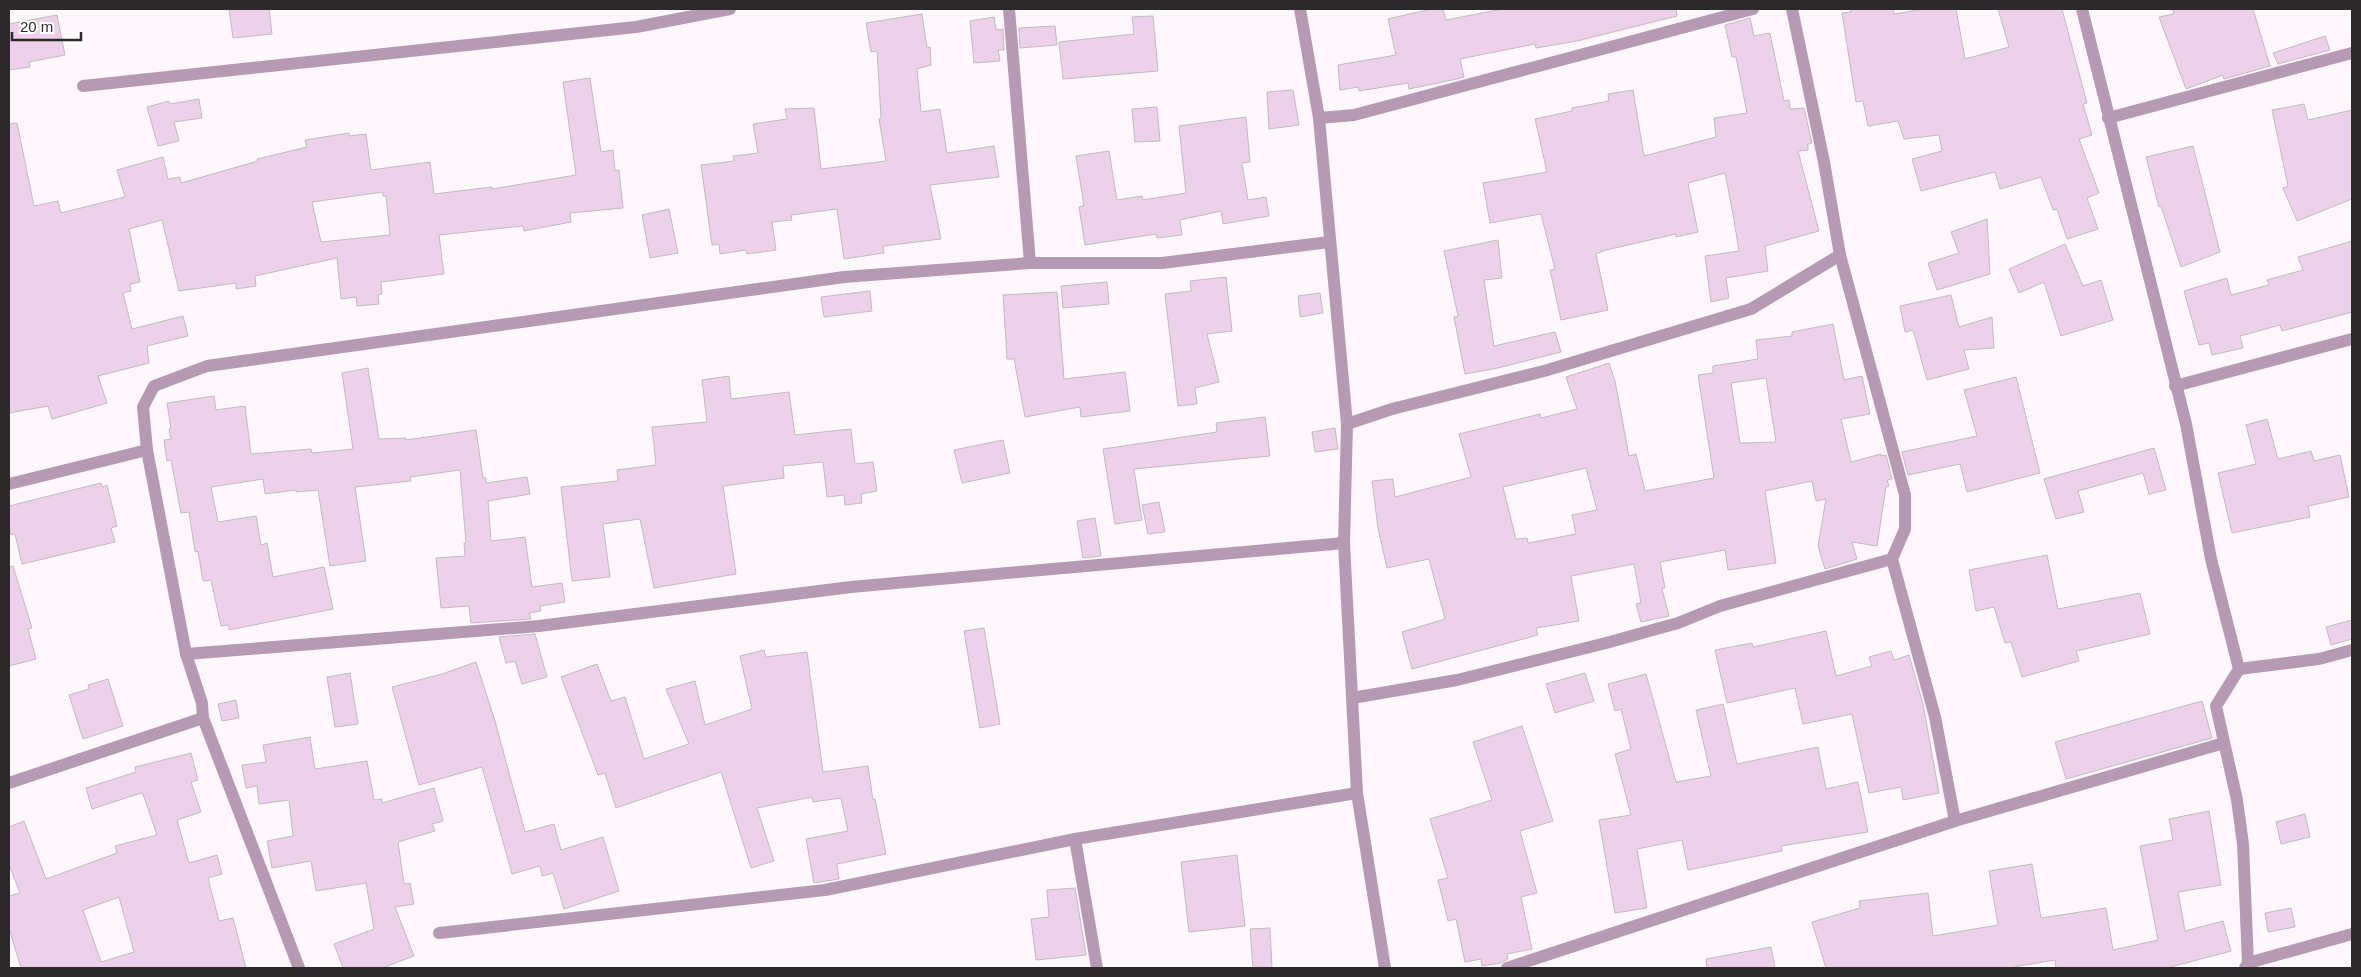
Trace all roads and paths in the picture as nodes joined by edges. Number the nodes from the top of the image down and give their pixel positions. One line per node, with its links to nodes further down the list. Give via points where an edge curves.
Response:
1 (730, 9): 8 (street, via 636,27)
2 (1009, 9): 13 (street)
3 (1300, 9): 9 (street)
4 (1753, 9): 9 (street, via 1354,115)
5 (1792, 9): 12 (street)
6 (2082, 9): 10 (street)
7 (2352, 53): 10 (street)
8 (83, 86)
9 (1319, 118): 11 (street)
10 (2108, 118): 15 (street)
11 (1329, 242): 13 (street, via 1162,263); 16 (street)
12 (1840, 255): 16 (street, via 1751,309 1544,370 1392,408); 20 (street, via 1904,495 1905,529)
13 (1030, 263): 17 (street, via 844,277 207,366 154,386 143,408)
14 (2352, 339): 15 (street)
15 (2175, 386): 23 (street, via 2186,424 2211,559)
16 (1347, 424): 19 (street)
17 (147, 450): 18 (street); 22 (street)
18 (9, 484)
19 (1344, 543): 22 (street, via 851,587 539,626); 24 (street)
20 (1892, 559): 24 (street, via 1720,606 1678,623 1606,643 1457,680); 29 (street, via 1935,717)
21 (2352, 650): 23 (street, via 2319,659)
22 (186, 654): 25 (street)
23 (2239, 669): 26 (street, via 2216,706)
24 (1352, 698): 28 (street)
25 (204, 718): 27 (street); 34 (street)
26 (2224, 743): 29 (street); 33 (street, via 2243,844)
27 (9, 782)
28 (1357, 793): 30 (street); 36 (street)
29 (1954, 821): 37 (street)
30 (1075, 839): 31 (street, via 825,890); 35 (street)
31 (439, 933)
32 (2352, 934): 33 (street)
33 (2246, 966)
34 (299, 968)
35 (1097, 968)
36 (1386, 968)
37 (1508, 968)

